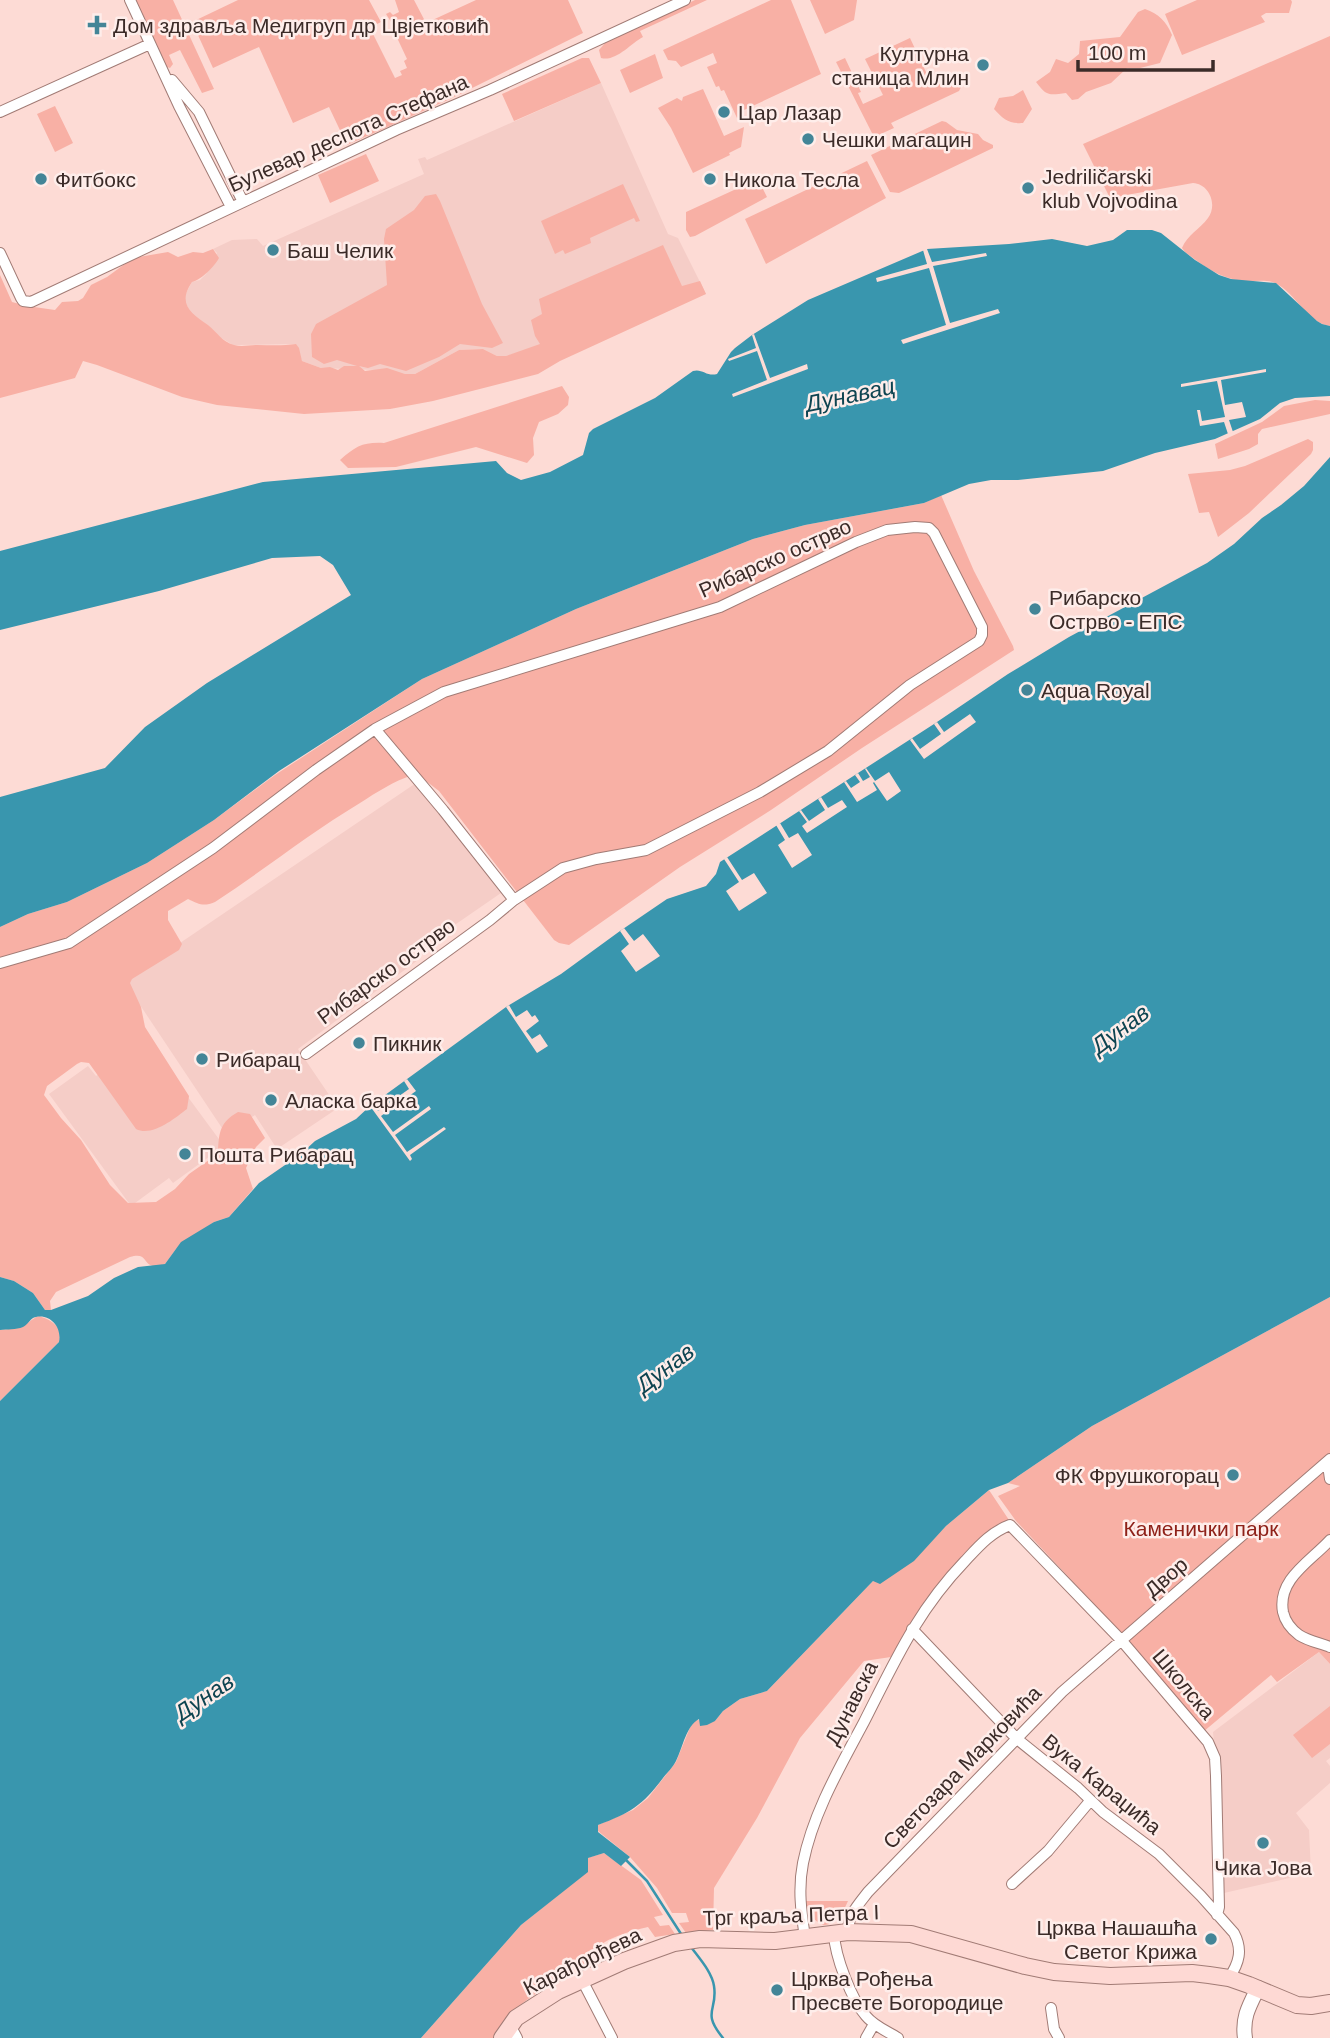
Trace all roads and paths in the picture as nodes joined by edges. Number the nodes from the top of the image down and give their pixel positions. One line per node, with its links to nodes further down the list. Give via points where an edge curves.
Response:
1 (130, 0): 3 (street)
2 (685, 0): 6 (street, Булевар деспота Стефана)
3 (150, 44): 4 (street); 5 (street)
4 (163, 70): 6 (street, via 199,112); 7 (street)
5 (0, 112)
6 (243, 202): 7 (street, Булевар деспота Стефана)
7 (231, 207): 8 (street, Булевар деспота Стефана, via 27,302)
8 (0, 253)
9 (375, 729): 10 (street); 10 (street, Рибарско острво, via 444,692 720,607 887,530 915,527 934,533 982,627 975,645 919,679 828,751 760,792 646,850 563,868); 11 (street, Рибарско острво, via 213,848 69,943)
10 (514, 900): 12 (street, Рибарско острво)
11 (0, 963)
12 (306, 1054)
13 (1330, 1460): 14 (street, Двор); 18 (street, Двор)
14 (1330, 1479)
15 (1010, 1525): 17 (street, Дунавска, via 987,1537 931,1600); 18 (street, Школска)
16 (1330, 1540): 19 (street, via 1295,1575 1282,1599 1293,1630)
17 (912, 1629): 20 (street, Вука Караџића); 25 (street, Дунавска, via 813,1829 800,1882)
18 (1122, 1641): 20 (street, Светозара Марковића, via 1062,1692); 23 (street, Школска, via 1208,1742 1214,1758)
19 (1330, 1647)
20 (1017, 1739): 21 (street, Вука Караџића); 24 (street, Светозара Марковића, via 868,1892)
21 (1090, 1801): 22 (street, via 1048,1851); 23 (street, Вука Караџића, via 1158,1854)
22 (1012, 1884)
23 (1217, 1915): 27 (street, Вука Караџића, via 1239,1946 1239,1959)
24 (841, 1933): 25 (main road, Трг краља Петра I); 27 (main road, Трг краља Петра I, via 911,1934 1054,1972 1110,1976 1192,1973); 32 (street, via 838,1957 860,2008)
25 (805, 1937): 26 (main road, Трг краља Петра I)
26 (684, 1941): 28 (main road, Карађорђева)
27 (1229, 1978): 29 (main road)
28 (582, 1980): 33 (main road, Карађорђева, via 522,2014); 35 (street)
29 (1258, 1989): 30 (main road, via 1297,2005); 34 (street, via 1247,2010)
30 (1330, 2003)
31 (1051, 2008): 38 (street)
32 (874, 2024): 36 (street); 37 (street)
33 (509, 2034)
34 (1243, 2037)
35 (612, 2038)
36 (866, 2038)
37 (898, 2038)
38 (1059, 2038)

